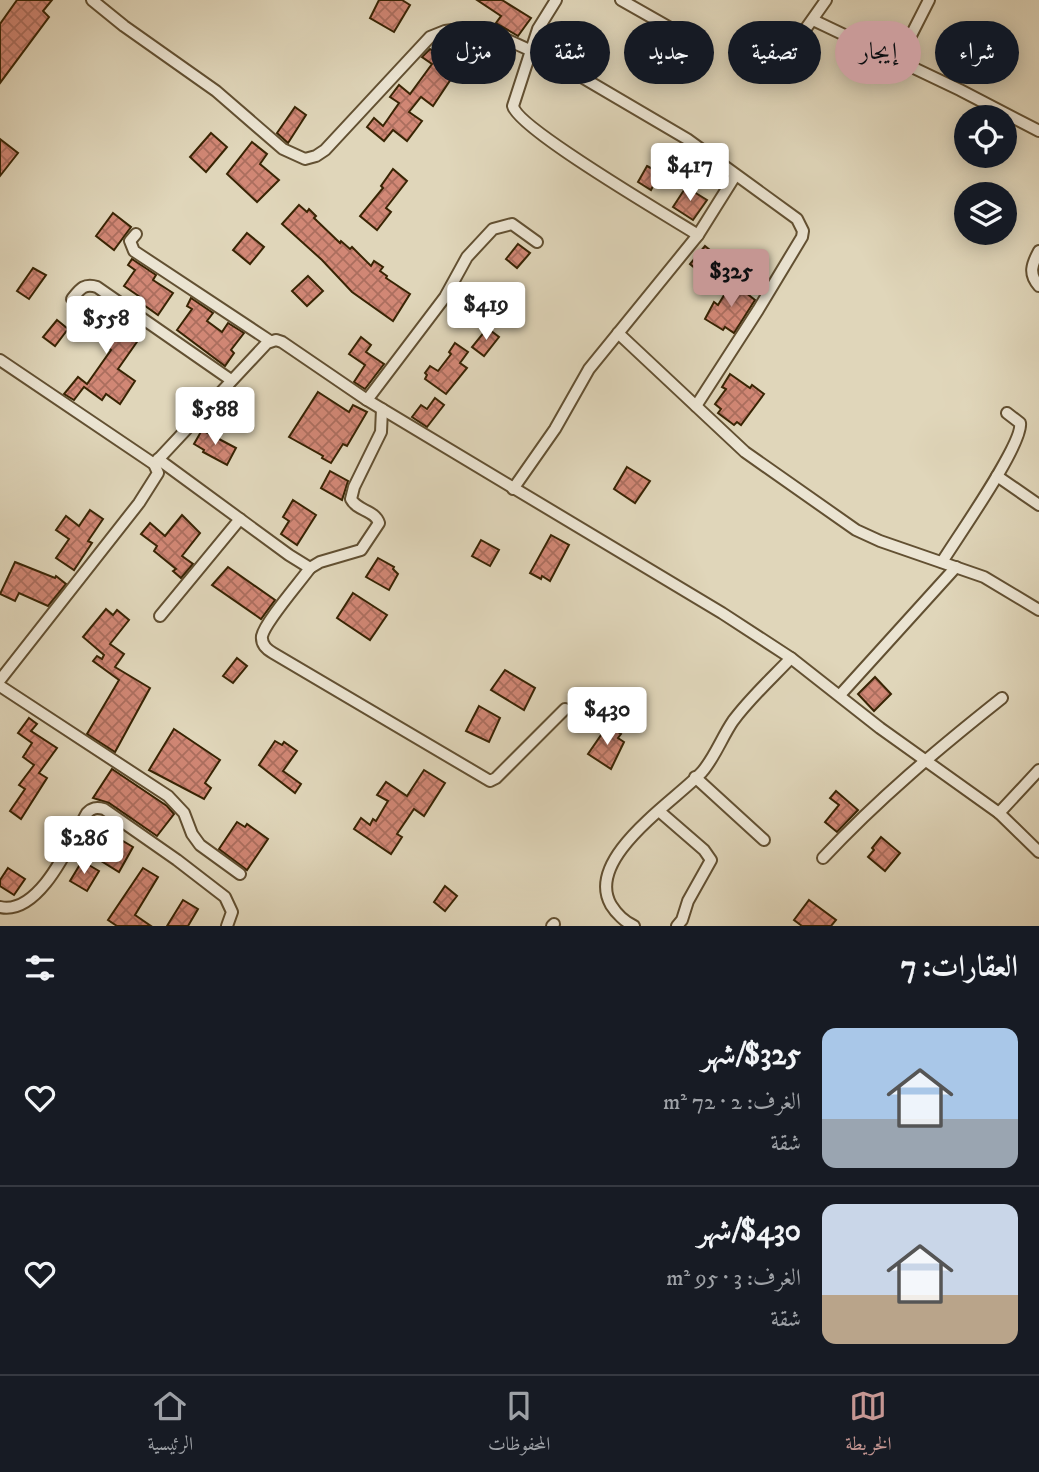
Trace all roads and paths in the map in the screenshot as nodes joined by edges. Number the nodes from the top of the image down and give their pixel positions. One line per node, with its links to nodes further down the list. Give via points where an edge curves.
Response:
1 (92, 0): 11 (street, via 216,91 283,149 305,159 326,150 430,37 452,30 490,32)
2 (556, 0): 7 (street)
3 (621, 0): 8 (street)
4 (929, 0): 9 (street)
5 (822, 1): 6 (street)
6 (813, 20): 10 (street)
7 (543, 21)
8 (658, 21)
9 (918, 21)
10 (835, 31)
11 (530, 51)
12 (530, 54): 18 (street, via 513,106 516,115)
13 (921, 72): 15 (street)
14 (594, 84): 16 (street, via 663,124)
15 (1039, 131)
16 (736, 176): 18 (street); 28 (street, via 797,219 802,237)
17 (136, 234): 24 (street, via 130,241 134,251)
18 (698, 235): 23 (street)
19 (537, 242): 27 (street, via 512,224 486,235 467,257 445,298)
20 (1039, 251): 21 (street, via 1032,274)
21 (1039, 286)
22 (72, 299): 26 (street, via 81,288 97,287)
23 (618, 333): 28 (street); 33 (street, via 589,369)
24 (270, 341): 26 (street); 27 (street, via 282,342)
25 (0, 360): 31 (street)
26 (231, 380): 31 (street)
27 (367, 400): 29 (street)
28 (696, 406): 36 (street, via 763,467 856,530)
29 (383, 409): 33 (street); 38 (street, via 381,432 351,499 379,523 361,550)
30 (1007, 413): 32 (street, via 1021,428)
31 (156, 461): 35 (street); 42 (street, via 154,482)
32 (997, 475): 34 (street); 36 (street)
33 (513, 489): 41 (street)
34 (1039, 505)
35 (240, 519): 38 (street); 40 (street)
36 (942, 562): 37 (street)
37 (956, 567): 39 (street, via 984,577); 44 (street)
38 (310, 568): 46 (street, via 265,629 266,649 484,779 496,778)
39 (1039, 610)
40 (160, 616)
41 (791, 658): 44 (street); 49 (street, via 743,708)
42 (0, 680)
43 (0, 686): 55 (street, via 168,796 184,813 200,845)
44 (840, 695): 47 (street)
45 (1002, 698): 47 (street)
46 (565, 709)
47 (925, 760): 51 (street); 54 (street)
48 (1039, 770): 51 (street)
49 (695, 777): 50 (street); 52 (street)
50 (659, 811): 58 (street, via 614,858 606,878 608,901); 59 (street, via 711,860)
51 (999, 813): 53 (street)
52 (764, 840)
53 (1039, 852)
54 (823, 858)
55 (240, 874)
56 (0, 907): 57 (street, via 21,905 37,893 87,813 98,808 225,897 232,912)
57 (227, 926)
58 (634, 926)
59 (677, 926)

